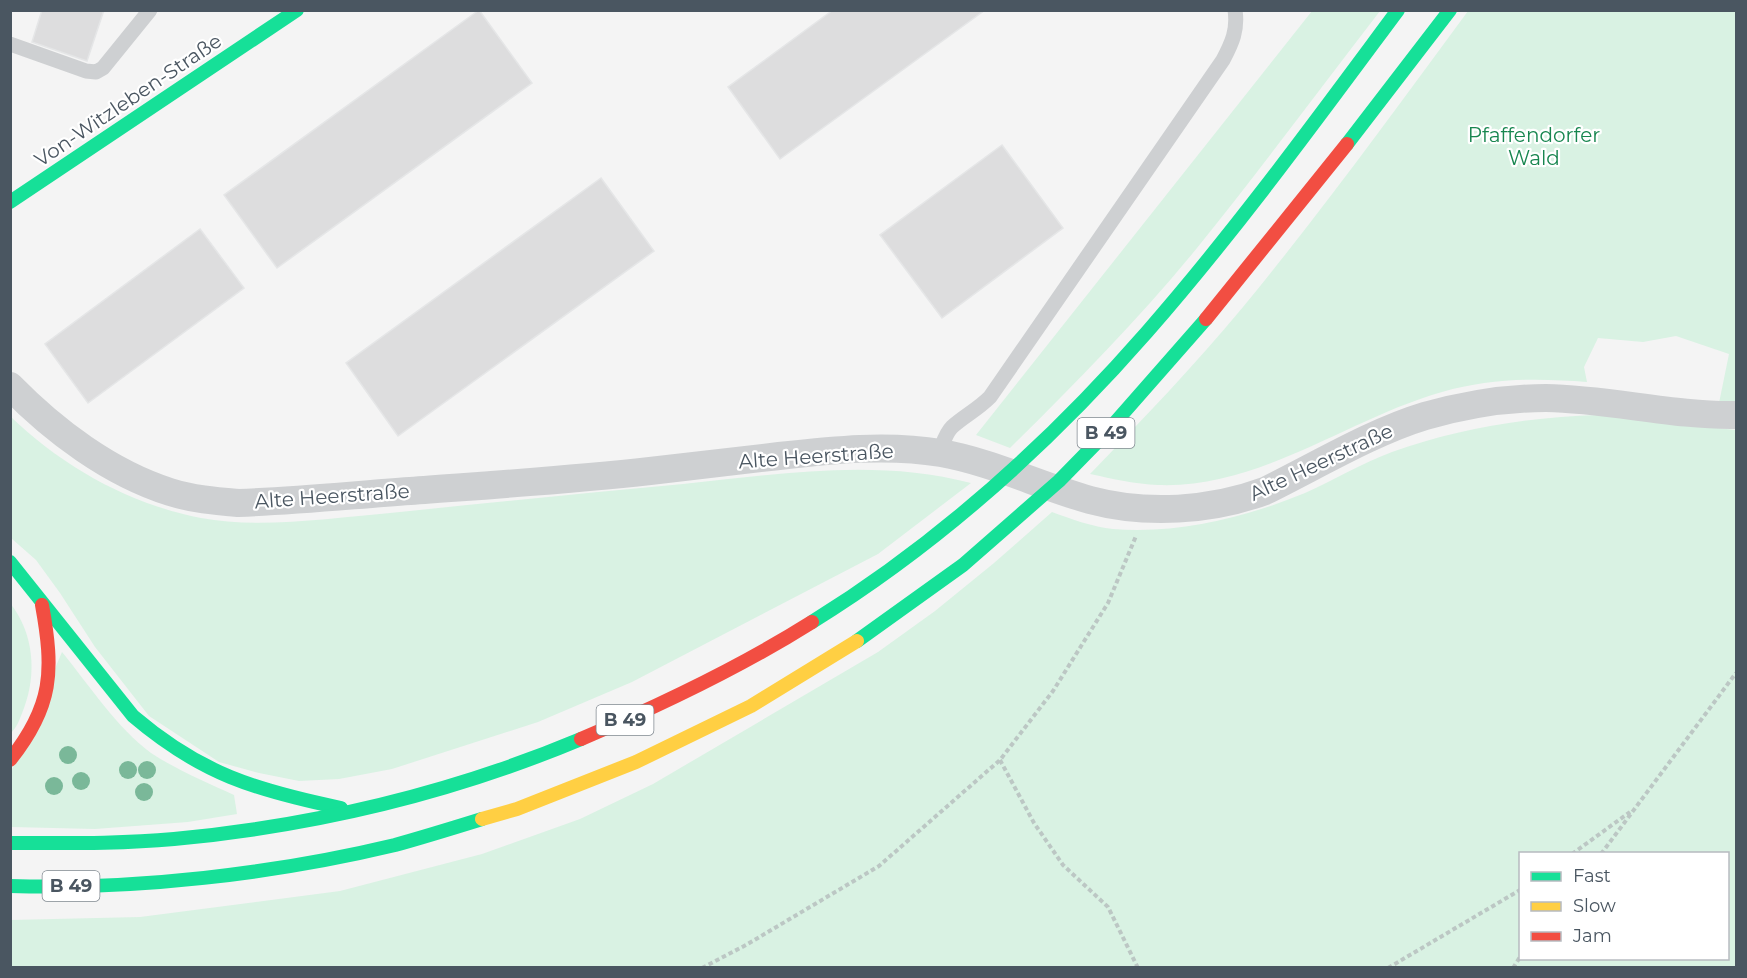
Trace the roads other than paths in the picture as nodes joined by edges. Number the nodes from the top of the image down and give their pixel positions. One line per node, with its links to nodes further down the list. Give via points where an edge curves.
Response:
1 (150, 10): 6 (lane, via 104,68 96,72)
2 (297, 10): 7 (main road, Von-Witzleben-Straße)
3 (1235, 10): 10 (lane, via 1236,32 1223,60 990,397 952,428)
4 (1398, 10): 14 (main road, B 49, via 1235,226 1108,376 984,496 941,531 846,601 709,681 530,760 451,787)
5 (1450, 10): 16 (main road, B 49, via 1266,248 1118,420 1002,532 921,596 823,664 733,717 639,762 540,801 426,837 313,863 204,878)
6 (10, 44)
7 (10, 202)
8 (10, 386): 10 (street, Alte Heerstraße, via 69,438 118,469 170,492 216,501 258,502 593,477 851,449)
9 (1737, 415): 10 (street, Alte Heerstraße, via 1577,399 1485,404 1415,420 1265,491 1200,506 1125,506 1091,500)
10 (948, 455)
11 (10, 562): 12 (main road)
12 (42, 603): 13 (main road, via 49,636 49,684 37,724); 14 (main road, via 133,716 175,751 250,787)
13 (10, 760)
14 (357, 811): 15 (main road, B 49, via 238,833 175,840)
15 (10, 843)
16 (14, 887)

